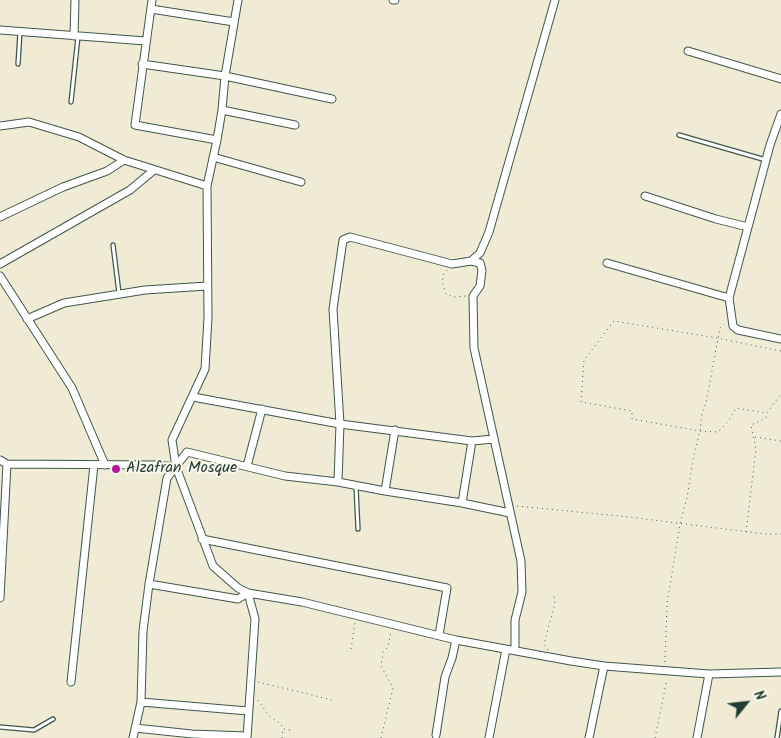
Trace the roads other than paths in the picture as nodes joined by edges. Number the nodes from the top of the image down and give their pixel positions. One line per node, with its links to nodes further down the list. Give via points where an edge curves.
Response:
1 (74, 0): 9 (street)
2 (152, 0): 5 (street)
3 (238, 0): 6 (street)
4 (555, 0): 34 (street, via 489,232 480,253)
5 (152, 9): 6 (street); 10 (street)
6 (234, 22): 14 (street)
7 (0, 30): 8 (street)
8 (20, 32): 9 (street); 12 (lane)
9 (76, 36): 10 (street); 17 (lane)
10 (146, 41): 13 (street)
11 (688, 50): 15 (street)
12 (18, 64)
13 (142, 64): 14 (street); 23 (street, via 135,125)
14 (225, 76): 16 (street); 18 (street)
15 (781, 79)
16 (332, 98)
17 (71, 102)
18 (222, 110): 20 (street); 23 (street)
19 (781, 114): 26 (street)
20 (294, 125)
21 (0, 126): 25 (street, via 29,122 79,137)
22 (679, 135): 26 (lane)
23 (217, 140): 24 (street)
24 (213, 157): 28 (street); 29 (street)
25 (124, 160): 27 (street); 31 (street, via 107,171 63,187)
26 (766, 160): 32 (street)
27 (154, 170): 29 (street); 36 (street, via 130,190)
28 (301, 182)
29 (206, 186): 38 (street)
30 (645, 196): 32 (street)
31 (0, 217)
32 (748, 227): 40 (street)
33 (113, 246): 39 (lane)
34 (471, 261): 45 (street, via 452,264 350,237 343,240 333,309); 47 (street, via 480,263 482,270 480,286 473,296 474,348)
35 (607, 263): 40 (street)
36 (0, 264)
37 (0, 276): 41 (street)
38 (207, 286): 39 (street); 43 (street, via 205,369)
39 (119, 294): 41 (street, via 64,303)
40 (729, 298): 42 (street, via 733,326 738,330)
41 (27, 319): 51 (street, via 72,388)
42 (781, 339)
43 (193, 397): 44 (street); 53 (street, via 172,440)
44 (262, 409): 45 (street); 52 (street)
45 (340, 424): 46 (street); 54 (street)
46 (395, 430): 48 (street); 56 (street)
47 (494, 439): 48 (street); 58 (street)
48 (472, 441): 57 (street)
49 (3, 462): 50 (street); 59 (street)
50 (94, 465): 51 (street); 73 (street)
51 (105, 465): 53 (street)
52 (247, 466): 53 (street, via 188,452); 54 (street, via 286,476)
53 (176, 468): 61 (street); 62 (street, via 167,478)
54 (338, 482): 55 (street)
55 (356, 485): 56 (street); 60 (lane)
56 (385, 491): 57 (street)
57 (462, 503): 58 (street)
58 (509, 509): 69 (street, via 521,561 522,584 515,620)
59 (2, 519): 63 (street)
60 (358, 529)
61 (202, 539): 64 (street, via 213,566); 66 (street, via 447,588)
62 (149, 584): 64 (street, via 238,599); 74 (street, via 143,631)
63 (0, 588): 65 (street)
64 (248, 593): 66 (street, via 302,602); 75 (street, via 255,619)
65 (0, 598)
66 (439, 635): 67 (street)
67 (456, 640): 68 (street); 80 (street, via 445,677)
68 (506, 649): 69 (street); 83 (street)
69 (515, 650): 70 (street)
70 (604, 666): 72 (street); 84 (street)
71 (781, 672): 72 (street)
72 (709, 674): 85 (street)
73 (71, 682)
74 (141, 702): 75 (street); 79 (street)
75 (248, 711): 81 (street)
76 (781, 711): 86 (lane)
77 (53, 719): 78 (lane, via 34,730)
78 (0, 726)
79 (135, 728): 81 (street); 82 (street)
80 (436, 735)
81 (248, 737)
82 (133, 738)
83 (489, 738)
84 (589, 738)
85 (697, 738)
86 (777, 738)

